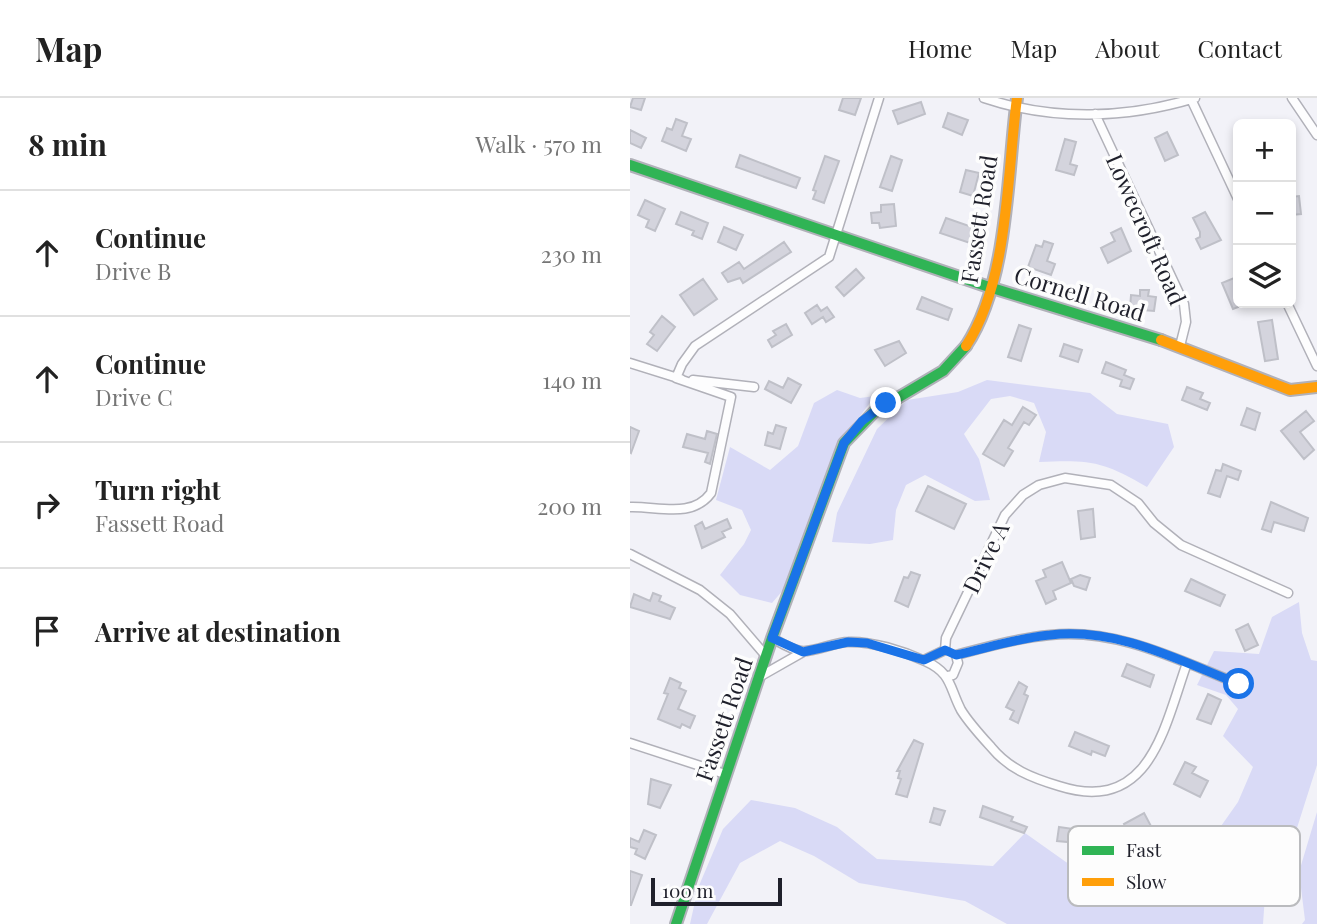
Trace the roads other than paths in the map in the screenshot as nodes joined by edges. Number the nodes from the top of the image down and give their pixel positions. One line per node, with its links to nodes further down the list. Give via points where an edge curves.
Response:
1 (879, 98): 10 (street)
2 (984, 98): 5 (street)
3 (1292, 98): 7 (street)
4 (1193, 99): 6 (street); 9 (street)
5 (1016, 103): 6 (street, via 1068,116); 11 (street, Fassett Road)
6 (1095, 114): 13 (street, Lowecroft Road, via 1184,304 1186,322)
7 (1317, 135)
8 (630, 165): 10 (street, Cornell Road)
9 (1233, 188)
10 (838, 234): 11 (street, Cornell Road); 16 (street, via 821,265 695,346 681,363)
11 (989, 287): 13 (street, Cornell Road); 22 (street, Fassett Road, via 984,315 958,358 886,403 862,421 844,443)
12 (1289, 308): 15 (street)
13 (1180, 346): 18 (street, Cornell Road, via 1290,390)
14 (630, 363): 16 (street)
15 (1317, 366)
16 (676, 379): 17 (street); 19 (street, via 731,397 711,493 689,509)
17 (754, 387)
18 (1317, 387)
19 (630, 507)
20 (630, 554): 26 (street, via 700,590 730,614)
21 (1288, 593): 23 (street, Drive A, via 1181,545 1138,503 1111,485 1065,478 1039,485 1005,515 946,638)
22 (772, 638): 24 (street); 26 (street, Fassett Road)
23 (945, 650): 25 (street); 27 (street)
24 (803, 652): 27 (street, via 848,642 867,643); 30 (street)
25 (956, 655): 28 (street, via 1019,640 1076,634 1135,643); 29 (street, via 958,663)
26 (766, 656): 30 (street, Fassett Road)
27 (924, 660): 29 (street)
28 (1187, 663): 29 (street, via 1151,761 1121,786 1099,792 1078,792 1011,767 962,710); 31 (street)
29 (948, 676)
30 (759, 677): 33 (street, Fassett Road)
31 (1239, 684)
32 (630, 743): 33 (street)
33 (725, 774): 34 (street, Fassett Road)
34 (676, 924)

